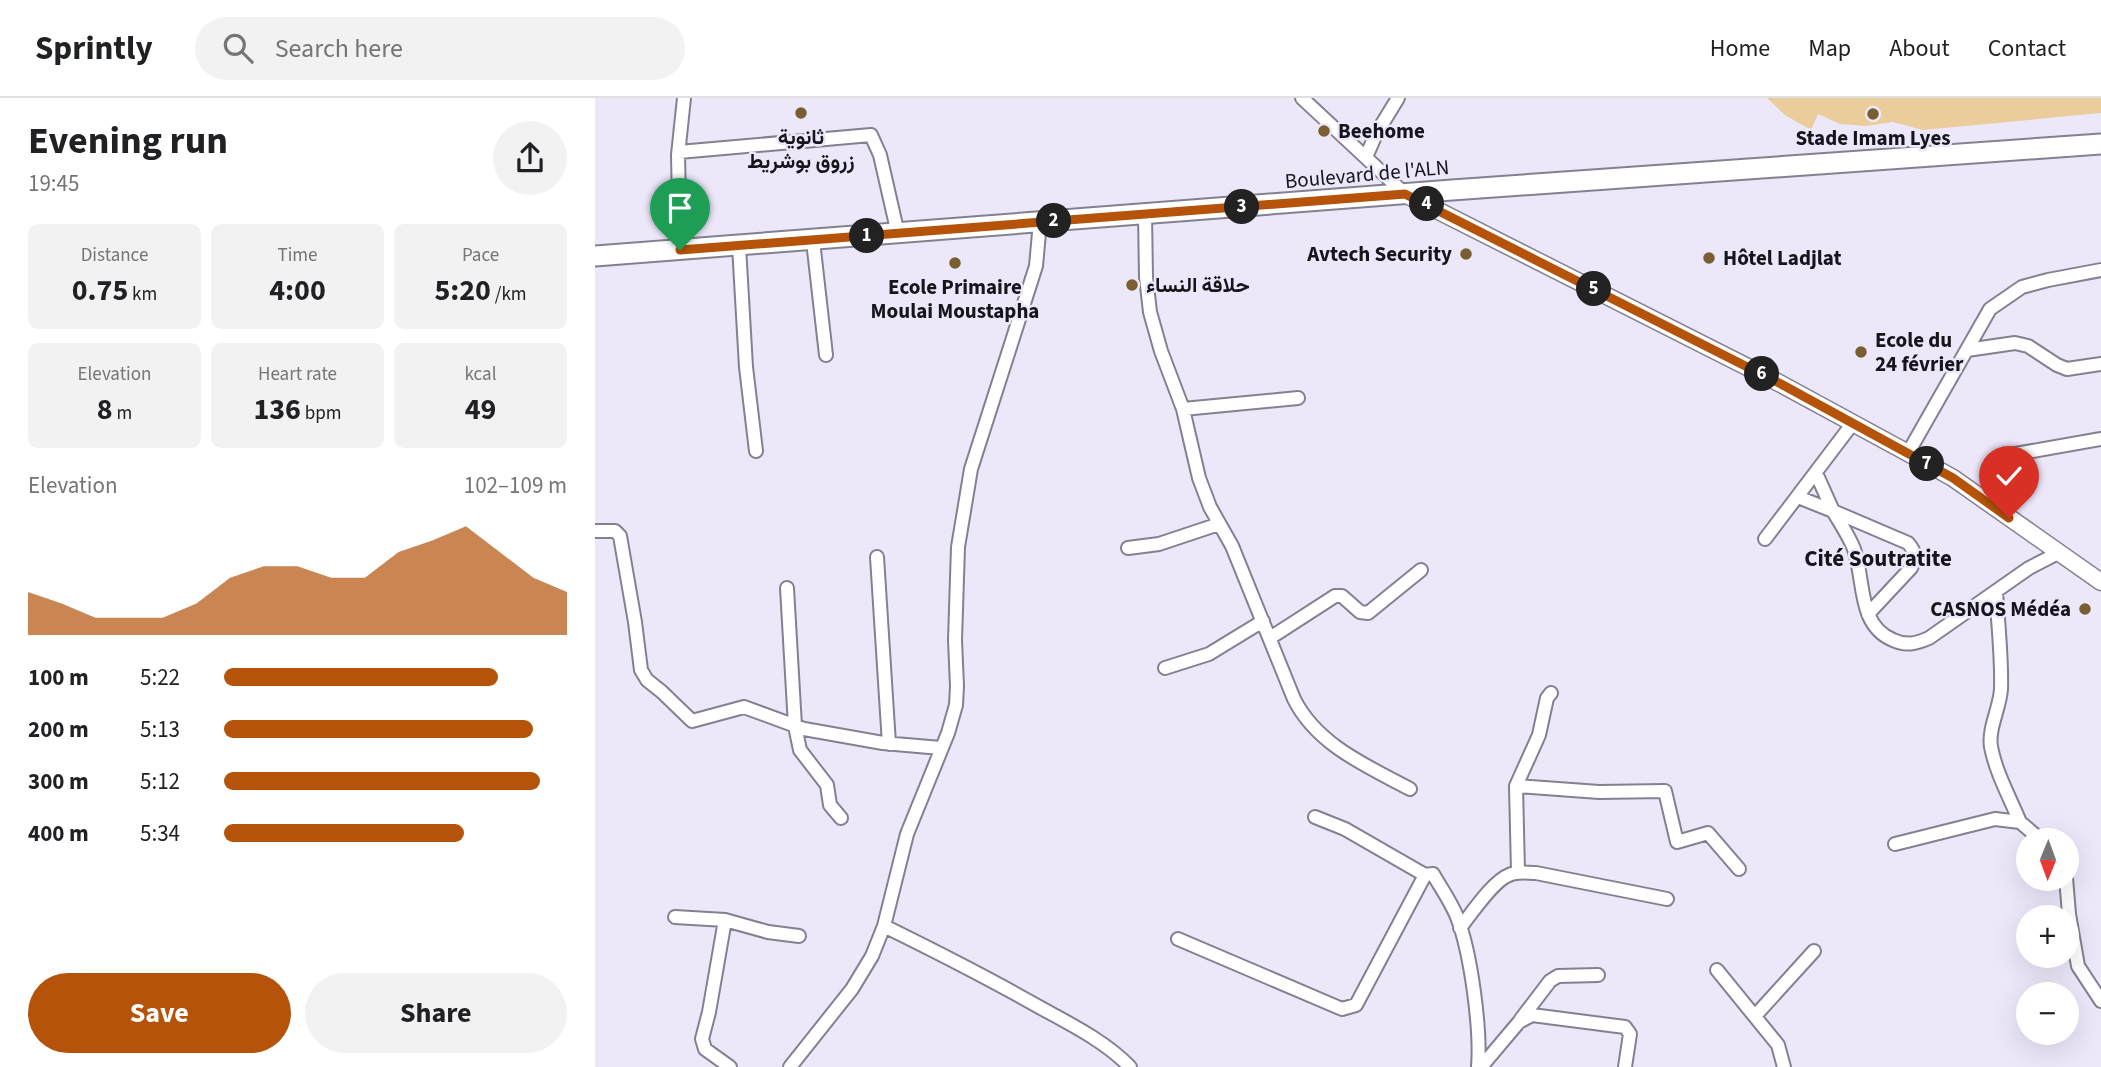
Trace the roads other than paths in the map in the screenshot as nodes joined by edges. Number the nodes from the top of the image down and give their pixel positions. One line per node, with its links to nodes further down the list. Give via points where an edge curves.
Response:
1 (684, 98): 5 (street)
2 (1302, 98): 6 (street)
3 (1398, 98): 6 (street)
4 (2101, 145): 7 (main road, Boulevard de l'ALN)
5 (679, 152): 10 (street, via 871,135); 13 (street)
6 (1366, 157): 7 (street)
7 (1405, 194): 8 (main road, Boulevard de l'ALN); 21 (street)
8 (1145, 214): 9 (main road, Boulevard de l'ALN); 20 (street, via 1150,312)
9 (1040, 222): 10 (main road, Boulevard de l'ALN); 46 (street, via 1036,266 965,496 958,547 956,705)
10 (898, 234): 11 (main road, Boulevard de l'ALN)
11 (813, 240): 12 (main road, Boulevard de l'ALN); 17 (street)
12 (739, 246): 13 (main road, Boulevard de l'ALN); 23 (street)
13 (680, 250): 14 (main road, Boulevard de l'ALN)
14 (595, 256)
15 (2101, 270): 16 (street, via 2048,280 2003,298 1990,309)
16 (1967, 350): 18 (street, via 2015,343 2067,369); 24 (street)
17 (826, 355)
18 (2101, 364)
19 (1298, 398): 20 (street)
20 (1183, 409): 29 (street, via 1199,478)
21 (1853, 423): 24 (street); 25 (street)
22 (2101, 439): 28 (street, via 1997,461)
23 (756, 451)
24 (1908, 453): 28 (street)
25 (1816, 472): 26 (street); 27 (street)
26 (1798, 497): 27 (street); 31 (street)
27 (1833, 511): 39 (street, via 1854,549); 39 (street, via 1908,543 1914,550 1911,568)
28 (2002, 513): 33 (street)
29 (1219, 524): 32 (street, via 1159,544); 40 (street)
30 (595, 531): 44 (street, via 606,529 620,536 641,670 647,680 692,722 744,707)
31 (1765, 540)
32 (1128, 548)
33 (2060, 552): 36 (street); 38 (street)
34 (877, 557): 45 (street)
35 (1421, 570): 41 (street, via 1368,613 1335,596)
36 (2101, 582)
37 (787, 588): 44 (street)
38 (1996, 592): 39 (street, via 1915,644 1902,644 1878,631); 51 (street, via 2001,688 1991,746)
39 (1868, 614)
40 (1263, 621): 41 (street); 42 (street, via 1209,654)
41 (1270, 638): 48 (street, via 1294,699 1309,723 1351,758)
42 (1165, 668)
43 (1551, 693): 47 (street, via 1539,736)
44 (795, 726): 45 (street); 50 (street, via 800,750 827,785 830,805)
45 (890, 744): 46 (street)
46 (941, 748): 61 (street, via 907,834)
47 (1516, 786): 54 (street, via 1665,792 1677,842 1708,833); 55 (street)
48 (1410, 789)
49 (1315, 817): 56 (street, via 1345,829)
50 (841, 818)
51 (2020, 822): 52 (street); 53 (street, via 1995,819)
52 (2027, 828)
53 (1895, 844)
54 (1739, 869)
55 (1518, 873): 58 (street); 62 (street, via 1507,875 1495,886)
56 (1425, 876): 62 (street, via 1433,874); 64 (street, via 1356,1005 1349,1008 1304,994)
57 (2067, 891): 68 (street, via 2078,966)
58 (1667, 900)
59 (675, 917): 60 (street)
60 (725, 920): 63 (street); 71 (street, via 702,1039 705,1049)
61 (884, 926): 72 (street, via 852,989); 73 (street, via 1062,1019)
62 (1460, 928): 74 (street, via 1477,1016)
63 (799, 936)
64 (1178, 939)
65 (1814, 951): 69 (street)
66 (1717, 970): 69 (street)
67 (1598, 975): 70 (street, via 1557,976)
68 (2101, 1002)
69 (1755, 1016): 76 (street, via 1778,1045)
70 (1519, 1022): 74 (street); 75 (street, via 1532,1015 1625,1027 1630,1034)
71 (730, 1067)
72 (790, 1067)
73 (1130, 1067)
74 (1479, 1067)
75 (1625, 1067)
76 (1784, 1067)

